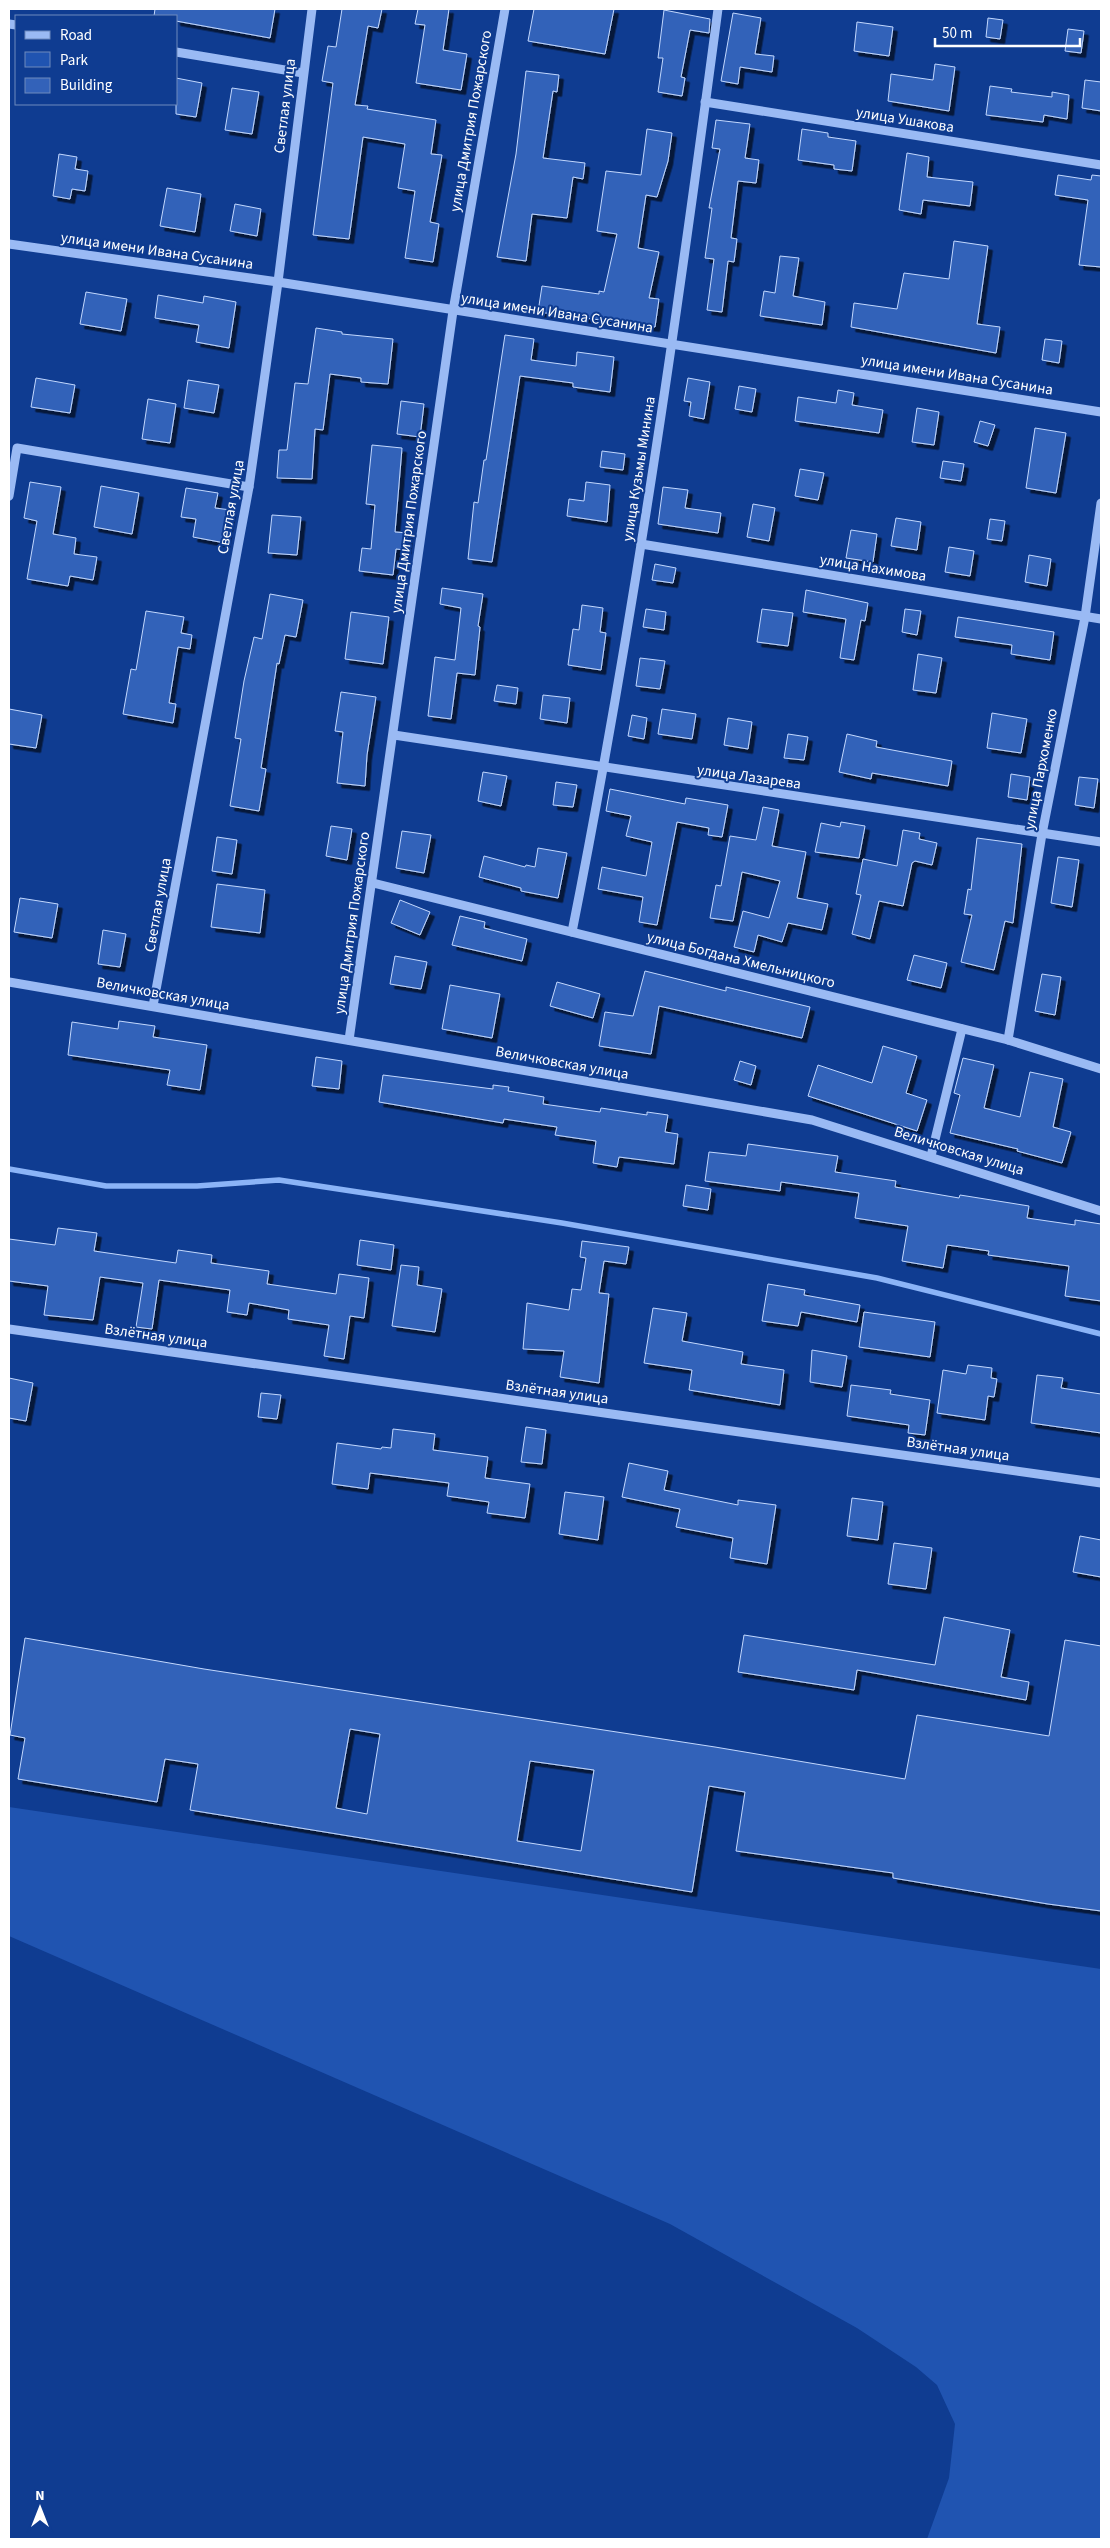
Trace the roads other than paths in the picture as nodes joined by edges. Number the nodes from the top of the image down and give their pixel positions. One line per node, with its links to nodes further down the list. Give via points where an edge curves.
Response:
1 (312, 9): 5 (street, Светлая улица)
2 (505, 9): 10 (street, улица Дмитрия Пожарского)
3 (718, 9): 6 (street, улица Кузьмы Минина)
4 (178, 52): 5 (street)
5 (303, 73): 9 (street, Светлая улица)
6 (705, 102): 7 (street, улица Ушакова); 11 (street, улица Кузьмы Минина)
7 (1101, 165)
8 (9, 244): 9 (street, улица имени Ивана Сусанина)
9 (278, 282): 10 (street, улица имени Ивана Сусанина); 13 (street, Светлая улица)
10 (452, 310): 11 (street, улица имени Ивана Сусанина); 19 (street, улица Дмитрия Пожарского)
11 (672, 344): 12 (street, улица имени Ивана Сусанина); 16 (street, улица Кузьмы Минина)
12 (1101, 412)
13 (249, 487): 14 (street, via 17,448); 26 (street, Светлая улица)
14 (9, 496)
15 (1101, 503): 17 (street, улица Пархоменко)
16 (641, 544): 17 (street, улица Нахимова); 20 (street, улица Кузьмы Минина)
17 (1086, 617): 18 (street, улица Нахимова); 21 (street, улица Пархоменко)
18 (1101, 619)
19 (394, 735): 20 (street, улица Лазарева); 23 (street, улица Дмитрия Пожарского)
20 (605, 769): 21 (street, улица Лазарева); 24 (street, улица Кузьмы Минина)
21 (1042, 834): 22 (street, улица Лазарева); 29 (street, улица Пархоменко)
22 (1101, 842)
23 (372, 884): 24 (street, улица Богдана Хмельницкого); 28 (street, улица Дмитрия Пожарского)
24 (572, 932): 27 (street, улица Богдана Хмельницкого)
25 (9, 982): 26 (street, Величковская улица)
26 (153, 1006): 28 (street, Величковская улица)
27 (962, 1029): 29 (street, улица Богдана Хмельницкого); 31 (street)
28 (349, 1040): 31 (street, Величковская улица, via 812,1120)
29 (1008, 1040): 30 (street, улица Богдана Хмельницкого)
30 (1101, 1069)
31 (931, 1156): 32 (street, Величковская улица)
32 (1101, 1211)
33 (9, 1329): 34 (street, Взлётная улица)
34 (1101, 1483)

